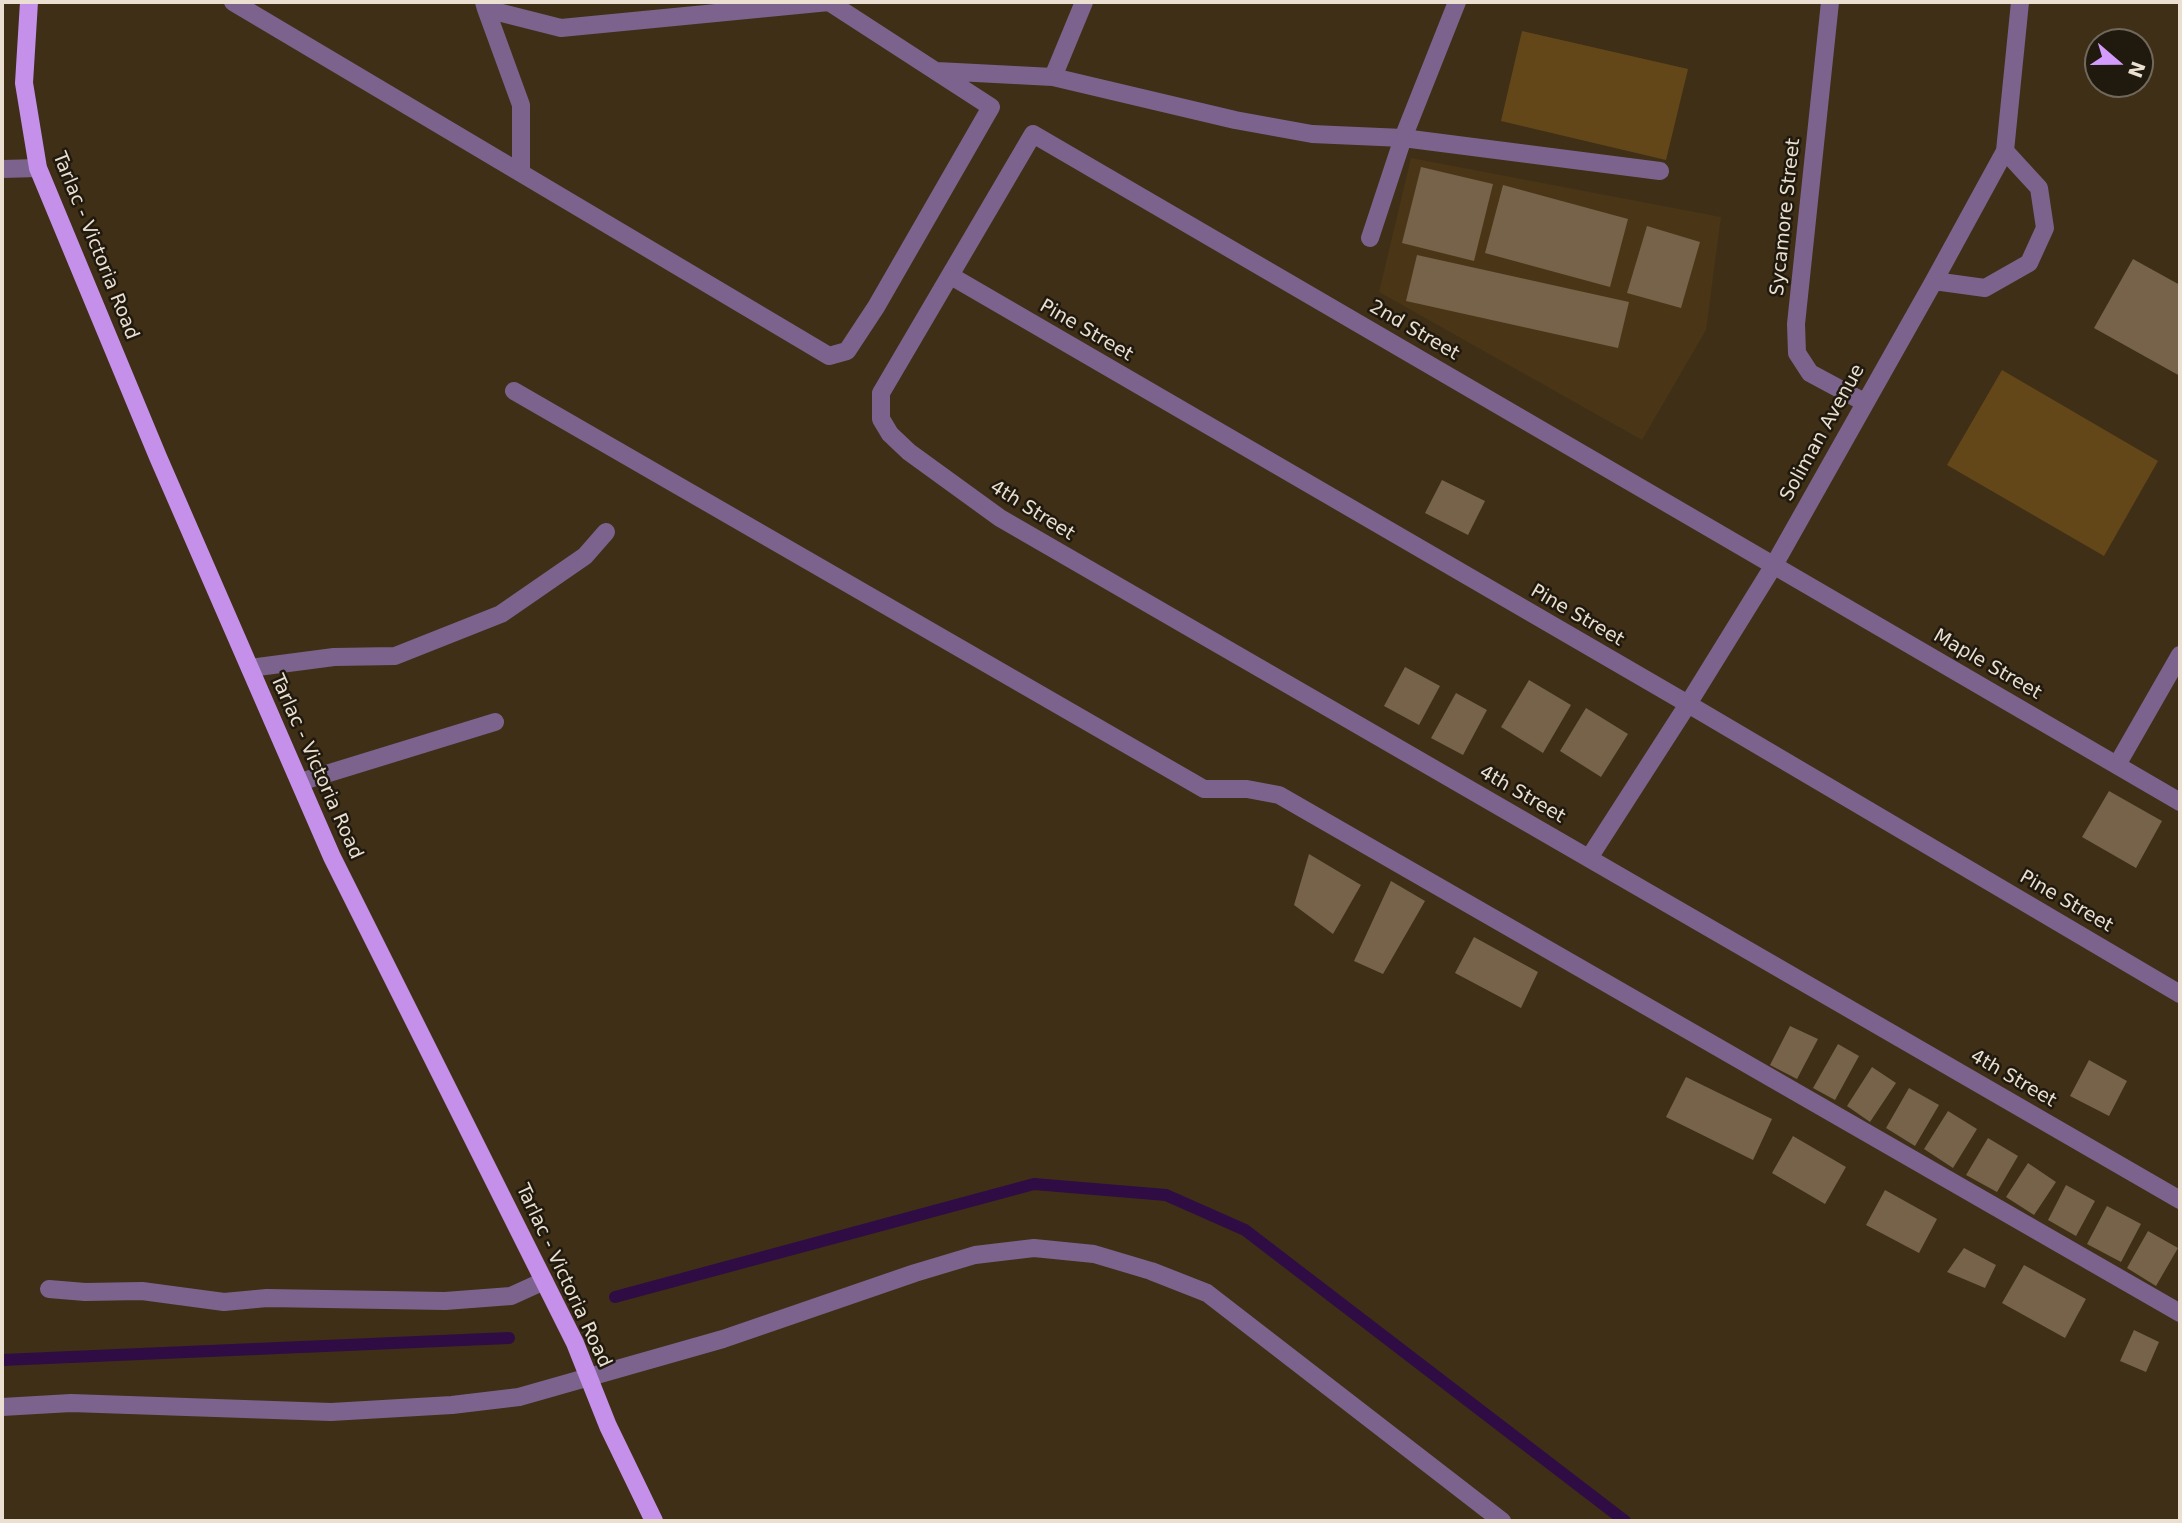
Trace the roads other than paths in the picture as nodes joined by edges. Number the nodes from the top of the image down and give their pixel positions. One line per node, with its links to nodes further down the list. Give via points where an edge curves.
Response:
1 (29, 2): 13 (main road, Tarlac - Victoria Road, via 24,83)
2 (233, 2): 16 (street)
3 (828, 2): 8 (street, via 561,27); 9 (street)
4 (1084, 2): 10 (street)
5 (1457, 2): 11 (street)
6 (1830, 2): 21 (street, Sycamore Street, via 1796,324 1797,353 1810,373)
7 (2020, 2): 12 (street, Soliman Avenue)
8 (485, 5): 16 (street, via 521,105)
9 (934, 70): 10 (street); 16 (street, via 991,107 848,351 829,356)
10 (1053, 77): 11 (street, via 1312,134)
11 (1403, 138): 15 (street); 17 (street)
12 (2005, 151): 19 (street, Soliman Avenue); 19 (street, via 2039,188 2045,228 2029,263 1985,288)
13 (38, 168): 14 (street); 25 (main road, Tarlac - Victoria Road)
14 (2, 169)
15 (1660, 171)
16 (521, 173)
17 (1370, 238)
18 (951, 276): 23 (street, 2nd Street, via 1033,134); 26 (street, Pine Street); 31 (street, 4th Street, via 881,393 881,419 909,452 1000,519)
19 (1934, 281): 21 (street, Soliman Avenue)
20 (514, 391): 36 (street, via 1204,789 1279,795)
21 (1864, 402): 23 (street, Soliman Avenue)
22 (606, 532): 25 (street, via 575,564 501,614 395,656 334,657)
23 (1774, 565): 26 (street, Soliman Avenue); 28 (street, Maple Street)
24 (2180, 655): 28 (street)
25 (250, 668): 29 (main road, Tarlac - Victoria Road)
26 (1688, 705): 31 (street, Soliman Avenue); 32 (street, Pine Street)
27 (495, 722): 29 (street)
28 (2117, 765): 30 (street, Maple Street)
29 (300, 782): 34 (main road, Tarlac - Victoria Road, via 332,857)
30 (2180, 802)
31 (1589, 858): 33 (street, 4th Street)
32 (2180, 994)
33 (2180, 1200)
34 (544, 1281): 35 (street, via 511,1296 445,1301 224,1301 142,1291); 37 (main road, Tarlac - Victoria Road)
35 (50, 1289)
36 (2180, 1313)
37 (587, 1376): 38 (street, via 519,1397 358,1411 71,1403); 39 (main road, Tarlac - Victoria Road); 40 (street, via 723,1339 975,1255 1034,1248 1094,1254 1207,1293)
38 (2, 1407)
39 (654, 1521)
40 (1502, 1521)

